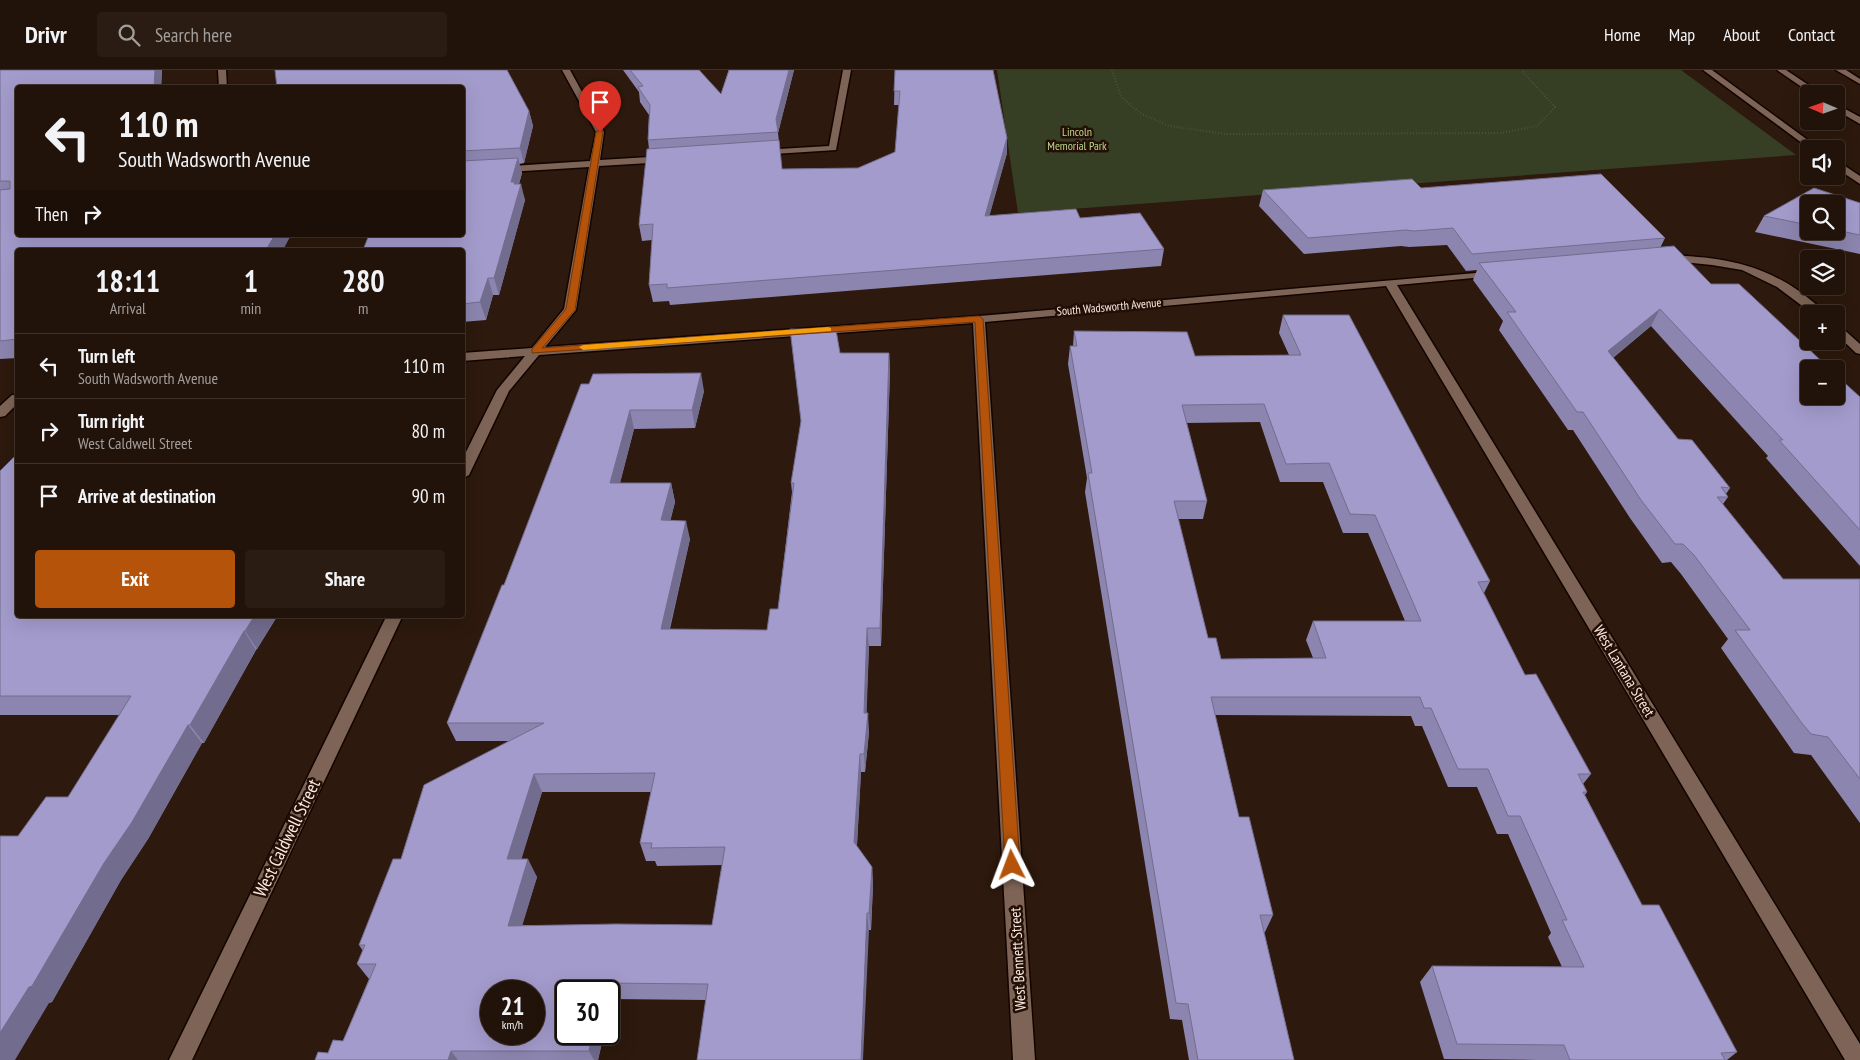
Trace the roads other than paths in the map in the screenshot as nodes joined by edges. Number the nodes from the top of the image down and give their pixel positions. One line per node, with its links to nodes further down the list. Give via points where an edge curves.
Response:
1 (222, 70): 8 (street)
2 (566, 70): 15 (street, via 600,132)
3 (847, 70): 13 (street, via 832,148)
4 (1707, 70): 12 (street)
5 (1781, 70): 9 (street)
6 (1840, 70): 7 (street)
7 (1860, 82)
8 (222, 85)
9 (1804, 85)
10 (1845, 112): 11 (street)
11 (1860, 122)
12 (1804, 140)
13 (753, 153)
14 (674, 158): 15 (street)
15 (594, 163): 16 (street); 26 (street, via 570,310)
16 (465, 172)
17 (1855, 173): 18 (street)
18 (1860, 181)
19 (1658, 258): 22 (street, via 1711,262 1754,271 1788,289)
20 (1509, 272): 21 (street, South Wadsworth Avenue)
21 (1390, 283): 23 (street, South Wadsworth Avenue); 36 (street, West Lantana Street)
22 (1808, 305)
23 (979, 319): 26 (street, South Wadsworth Avenue); 35 (street, West Bennett Street)
24 (1845, 336): 25 (street)
25 (1860, 350)
26 (535, 351): 27 (street, South Wadsworth Avenue); 32 (street, via 503,390)
27 (465, 357)
28 (15, 398): 29 (street)
29 (0, 400)
30 (15, 400): 31 (street)
31 (0, 414)
32 (465, 469)
33 (394, 618): 34 (street, West Caldwell Street)
34 (180, 1060)
35 (1024, 1060)
36 (1857, 1060)

